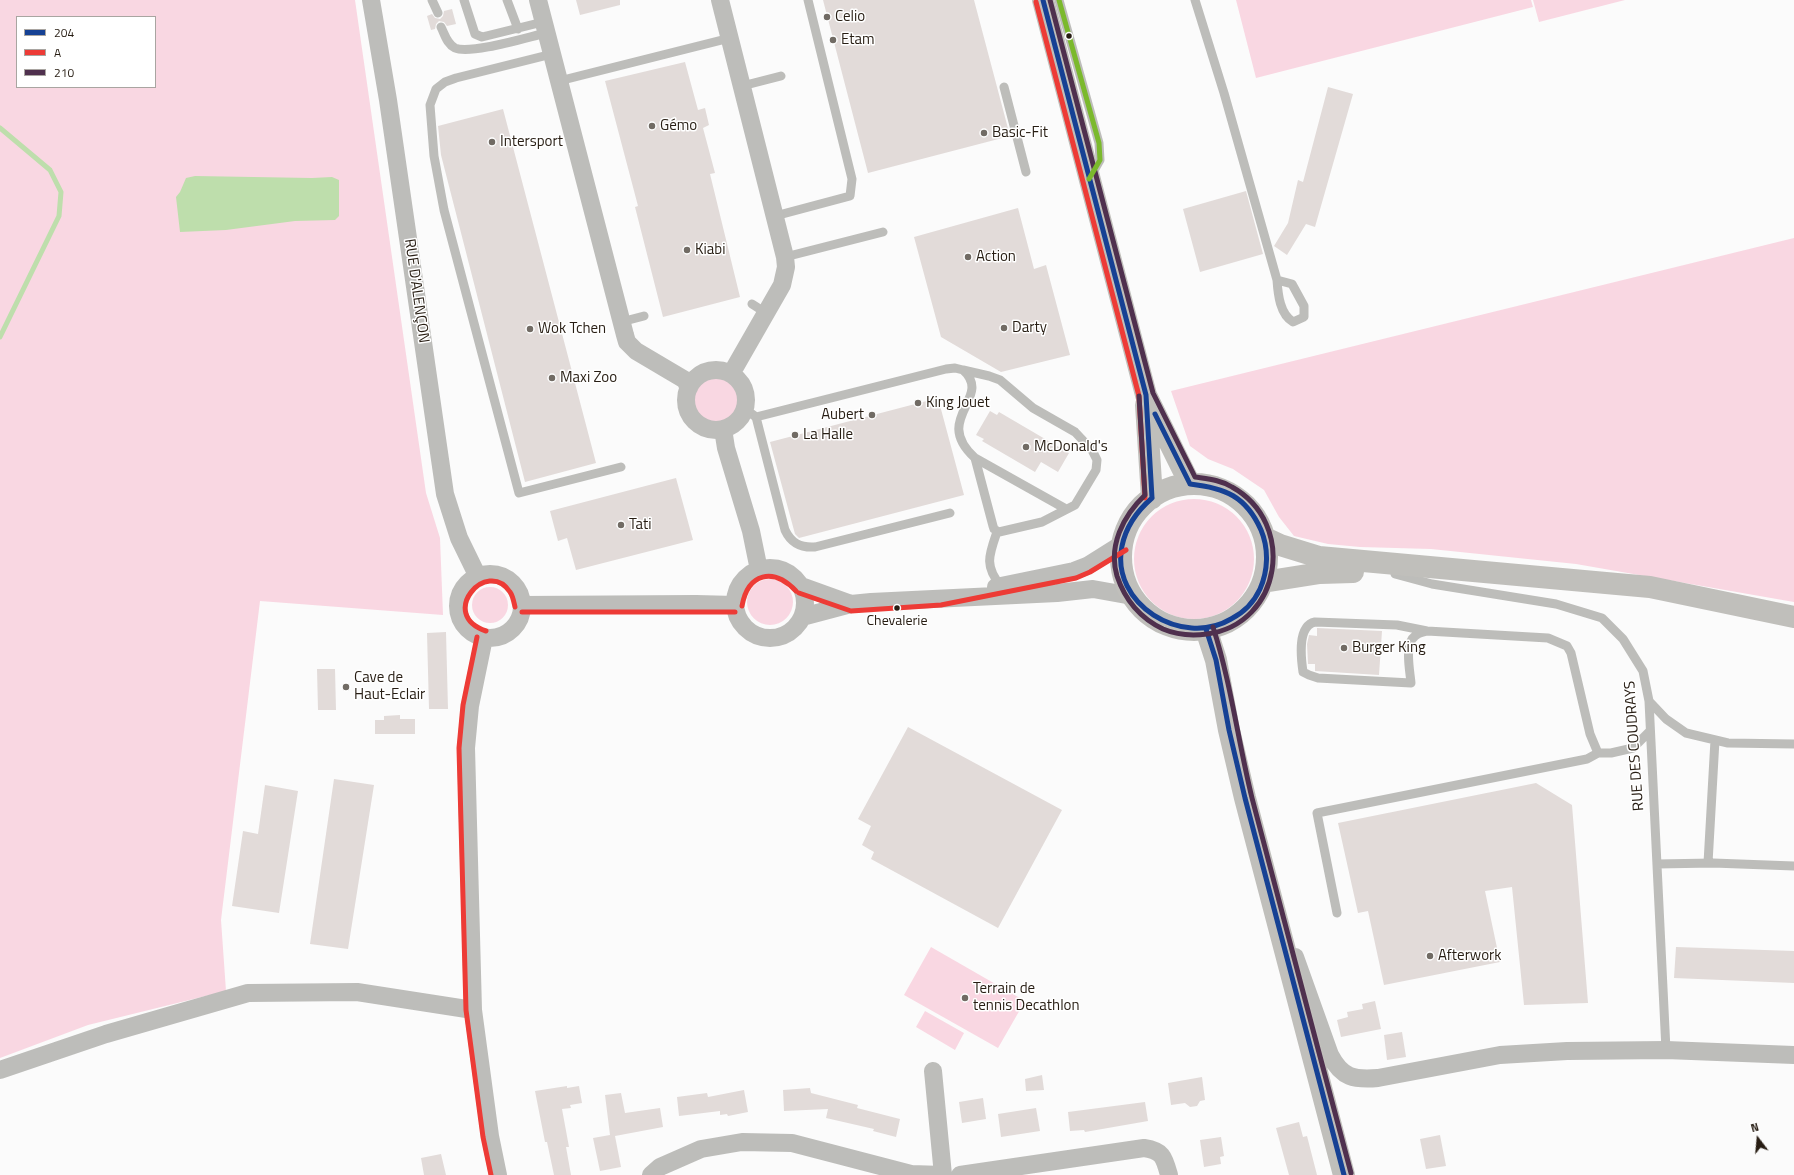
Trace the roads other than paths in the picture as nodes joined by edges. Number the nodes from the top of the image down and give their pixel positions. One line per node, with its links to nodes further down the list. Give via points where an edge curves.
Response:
1 (371, 0): 46 (street, RUE D'ALENÇON, via 445,494 459,538)
2 (432, 0): 11 (lane)
3 (464, 0): 14 (lane, via 476,34 482,37)
4 (507, 0): 14 (lane)
5 (538, 0): 13 (street)
6 (720, 0): 15 (street)
7 (808, 0): 23 (lane, via 852,180 850,196)
8 (1043, 0): 22 (main road)
9 (1060, 0): 22 (lane, via 1099,143 1100,160)
10 (1195, 0): 26 (lane)
11 (438, 13)
12 (441, 27): 13 (lane, via 448,42 454,48 462,50 475,50)
13 (545, 27): 14 (lane); 16 (street)
14 (518, 28)
15 (730, 38): 18 (lane); 19 (street)
16 (552, 54): 18 (street); 36 (lane, via 456,78 436,89 430,105 434,156 444,210 519,493)
17 (781, 76): 19 (lane)
18 (559, 81): 28 (street)
19 (742, 86): 23 (street)
20 (1004, 87): 21 (lane)
21 (1026, 172)
22 (1089, 179): 32 (main road)
23 (775, 216): 25 (street)
24 (883, 232): 25 (lane)
25 (785, 256): 30 (street, via 782,285 759,309)
26 (1277, 280)
27 (644, 316): 28 (lane)
28 (621, 322): 31 (street, via 631,347 684,380)
29 (963, 370): 33 (lane, via 946,369); 35 (lane, via 970,376 973,384 972,394 960,415 959,432 963,445); 39 (lane, via 1000,380 1033,408 1075,432 1092,450 1097,460 1096,470 1075,505)
30 (731, 374): 31 (street, via 724,371 707,372 697,378); 33 (street, via 741,383)
31 (689, 388): 34 (street, via 687,403 692,418 705,428)
32 (1146, 395): 37 (main road); 38 (main road)
33 (751, 413): 34 (street); 40 (lane, via 785,530 797,545 815,547)
34 (723, 430): 44 (street)
35 (974, 458): 39 (lane); 41 (lane, via 993,526)
36 (621, 467)
37 (1190, 484): 38 (main road, via 1170,488); 42 (main road, via 1215,487 1237,498 1255,516)
38 (1152, 498): 43 (main road, via 1138,510)
39 (1066, 509): 41 (lane, via 1042,522)
40 (950, 513)
41 (997, 532): 49 (lane, via 989,559 993,577)
42 (1265, 538): 47 (main road, via 1268,561); 52 (main road, via 1319,557 1650,587)
43 (1122, 544): 49 (street, via 1087,566 1074,571); 50 (main road, via 1122,568)
44 (759, 570): 48 (street, via 771,568 783,571 790,574); 55 (street, via 741,584)
45 (1395, 574): 47 (main road, via 1320,573); 52 (main road); 61 (lane, RUE DES COUDRAYS, via 1432,584 1556,604 1602,618 1623,639 1643,671)
46 (478, 576): 54 (street, via 492,574 510,581 519,592); 60 (street, via 463,590 458,610 467,628)
47 (1263, 582): 58 (main road, via 1254,599 1241,614 1225,624)
48 (801, 586): 53 (street); 56 (street, via 805,601)
49 (1001, 586): 51 (street)
50 (1132, 596): 51 (street, via 1094,589); 58 (main road, via 1146,612 1164,624 1185,630)
51 (940, 598): 53 (street)
52 (1701, 599): 57 (main road)
53 (851, 604): 56 (street)
54 (522, 605): 55 (street); 60 (street, via 520,619 511,630 499,637)
55 (735, 605): 56 (street, via 746,629 762,637 771,638 785,634 797,625)
56 (802, 617)
57 (1794, 617)
58 (1206, 629): 69 (main road, via 1216,660 1229,730)
59 (1427, 631): 59 (lane, via 1397,624 1323,621 1310,623 1304,629 1302,638 1302,666 1304,672 1318,678 1411,683 1409,644 1415,636); 65 (lane, via 1548,638 1567,646 1571,653 1590,734)
60 (484, 638): 71 (street, via 470,706 466,748)
61 (1649, 701): 62 (lane, RUE DES COUDRAYS); 63 (lane, via 1666,719 1686,733)
62 (1650, 731): 65 (lane, via 1633,748); 67 (lane, RUE DES COUDRAYS)
63 (1715, 740): 64 (lane, via 1728,743); 66 (lane)
64 (1794, 744)
65 (1598, 753): 70 (lane, via 1587,759 1317,813)
66 (1708, 862): 67 (lane); 68 (lane)
67 (1657, 864): 72 (lane, RUE DES COUDRAYS)
68 (1794, 866)
69 (1269, 887): 72 (street, via 1330,1055 1336,1066 1352,1077 1378,1078 1500,1055); 81 (main road)
70 (1337, 913)
71 (473, 1010): 74 (street, via 357,992 248,993 106,1034); 76 (street, via 490,1136)
72 (1666, 1050): 73 (street)
73 (1794, 1055)
74 (0, 1070)
75 (933, 1071): 78 (street)
76 (498, 1175)
77 (651, 1175): 78 (street, via 660,1167 701,1149 742,1142 792,1143 911,1174)
78 (943, 1175)
79 (960, 1175): 80 (street, via 1144,1148 1156,1150 1163,1157)
80 (1169, 1175)
81 (1344, 1175)

